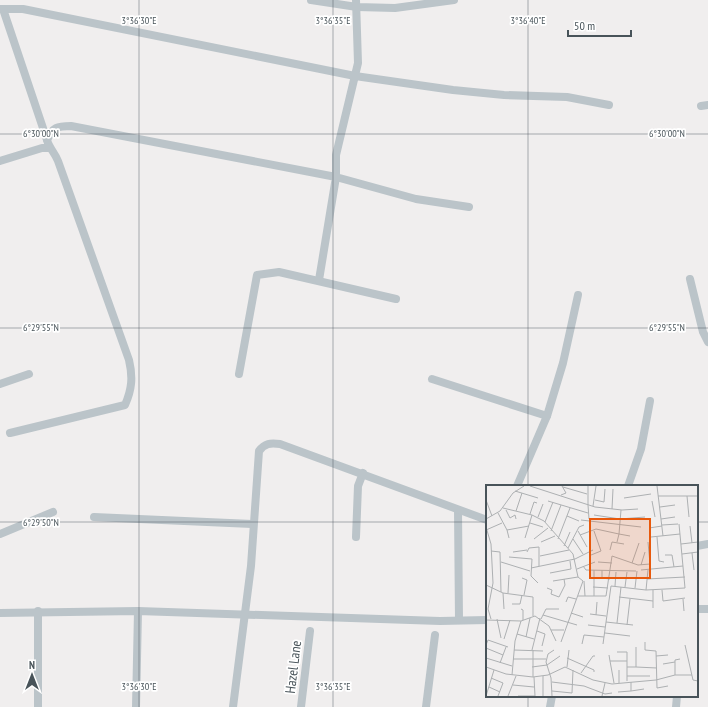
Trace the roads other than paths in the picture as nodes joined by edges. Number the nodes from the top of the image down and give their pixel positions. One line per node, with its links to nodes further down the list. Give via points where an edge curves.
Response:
1 (311, 0): 3 (street)
2 (454, 0): 3 (street, via 395,8)
3 (356, 3): 5 (street, via 358,63)
4 (1, 9): 5 (street, via 23,9); 7 (street)
5 (355, 76): 6 (street, via 460,91 567,96); 9 (street, via 336,155)
6 (609, 105)
7 (48, 144): 8 (street); 9 (street, via 51,131 59,127 72,126); 22 (street, via 58,161 129,360 132,381 125,405)
8 (0, 161)
9 (336, 177): 10 (street, via 416,199); 12 (street)
10 (470, 207)
11 (690, 279): 15 (street, via 703,332)
12 (319, 280): 14 (street); 17 (street, via 279,272 257,275)
13 (578, 295): 21 (street, via 563,364)
14 (396, 299)
15 (708, 342)
16 (29, 374): 19 (street)
17 (239, 374)
18 (432, 379): 21 (street)
19 (0, 384)
20 (650, 401): 25 (street, via 641,449)
21 (547, 416): 24 (street)
22 (10, 433)
23 (362, 473): 26 (street); 30 (street, via 280,444 264,445 259,451); 32 (street, via 358,486)
24 (517, 485)
25 (628, 485)
26 (458, 510): 29 (street); 39 (street)
27 (53, 512): 31 (street)
28 (94, 517): 30 (street)
29 (486, 520)
30 (252, 524): 38 (street)
31 (0, 534)
32 (356, 537)
33 (708, 544): 34 (street)
34 (698, 546)
35 (38, 611): 36 (street); 37 (street); 45 (street)
36 (138, 611): 38 (street); 46 (street)
37 (0, 613)
38 (244, 613): 39 (street); 47 (street)
39 (459, 620): 40 (street)
40 (486, 620)
41 (310, 631): 48 (street, Hazel Lane)
42 (435, 635): 49 (street)
43 (552, 697): 50 (street)
44 (677, 697): 51 (street)
45 (38, 707)
46 (136, 707)
47 (233, 707)
48 (301, 707)
49 (426, 707)
50 (550, 707)
51 (676, 707)

